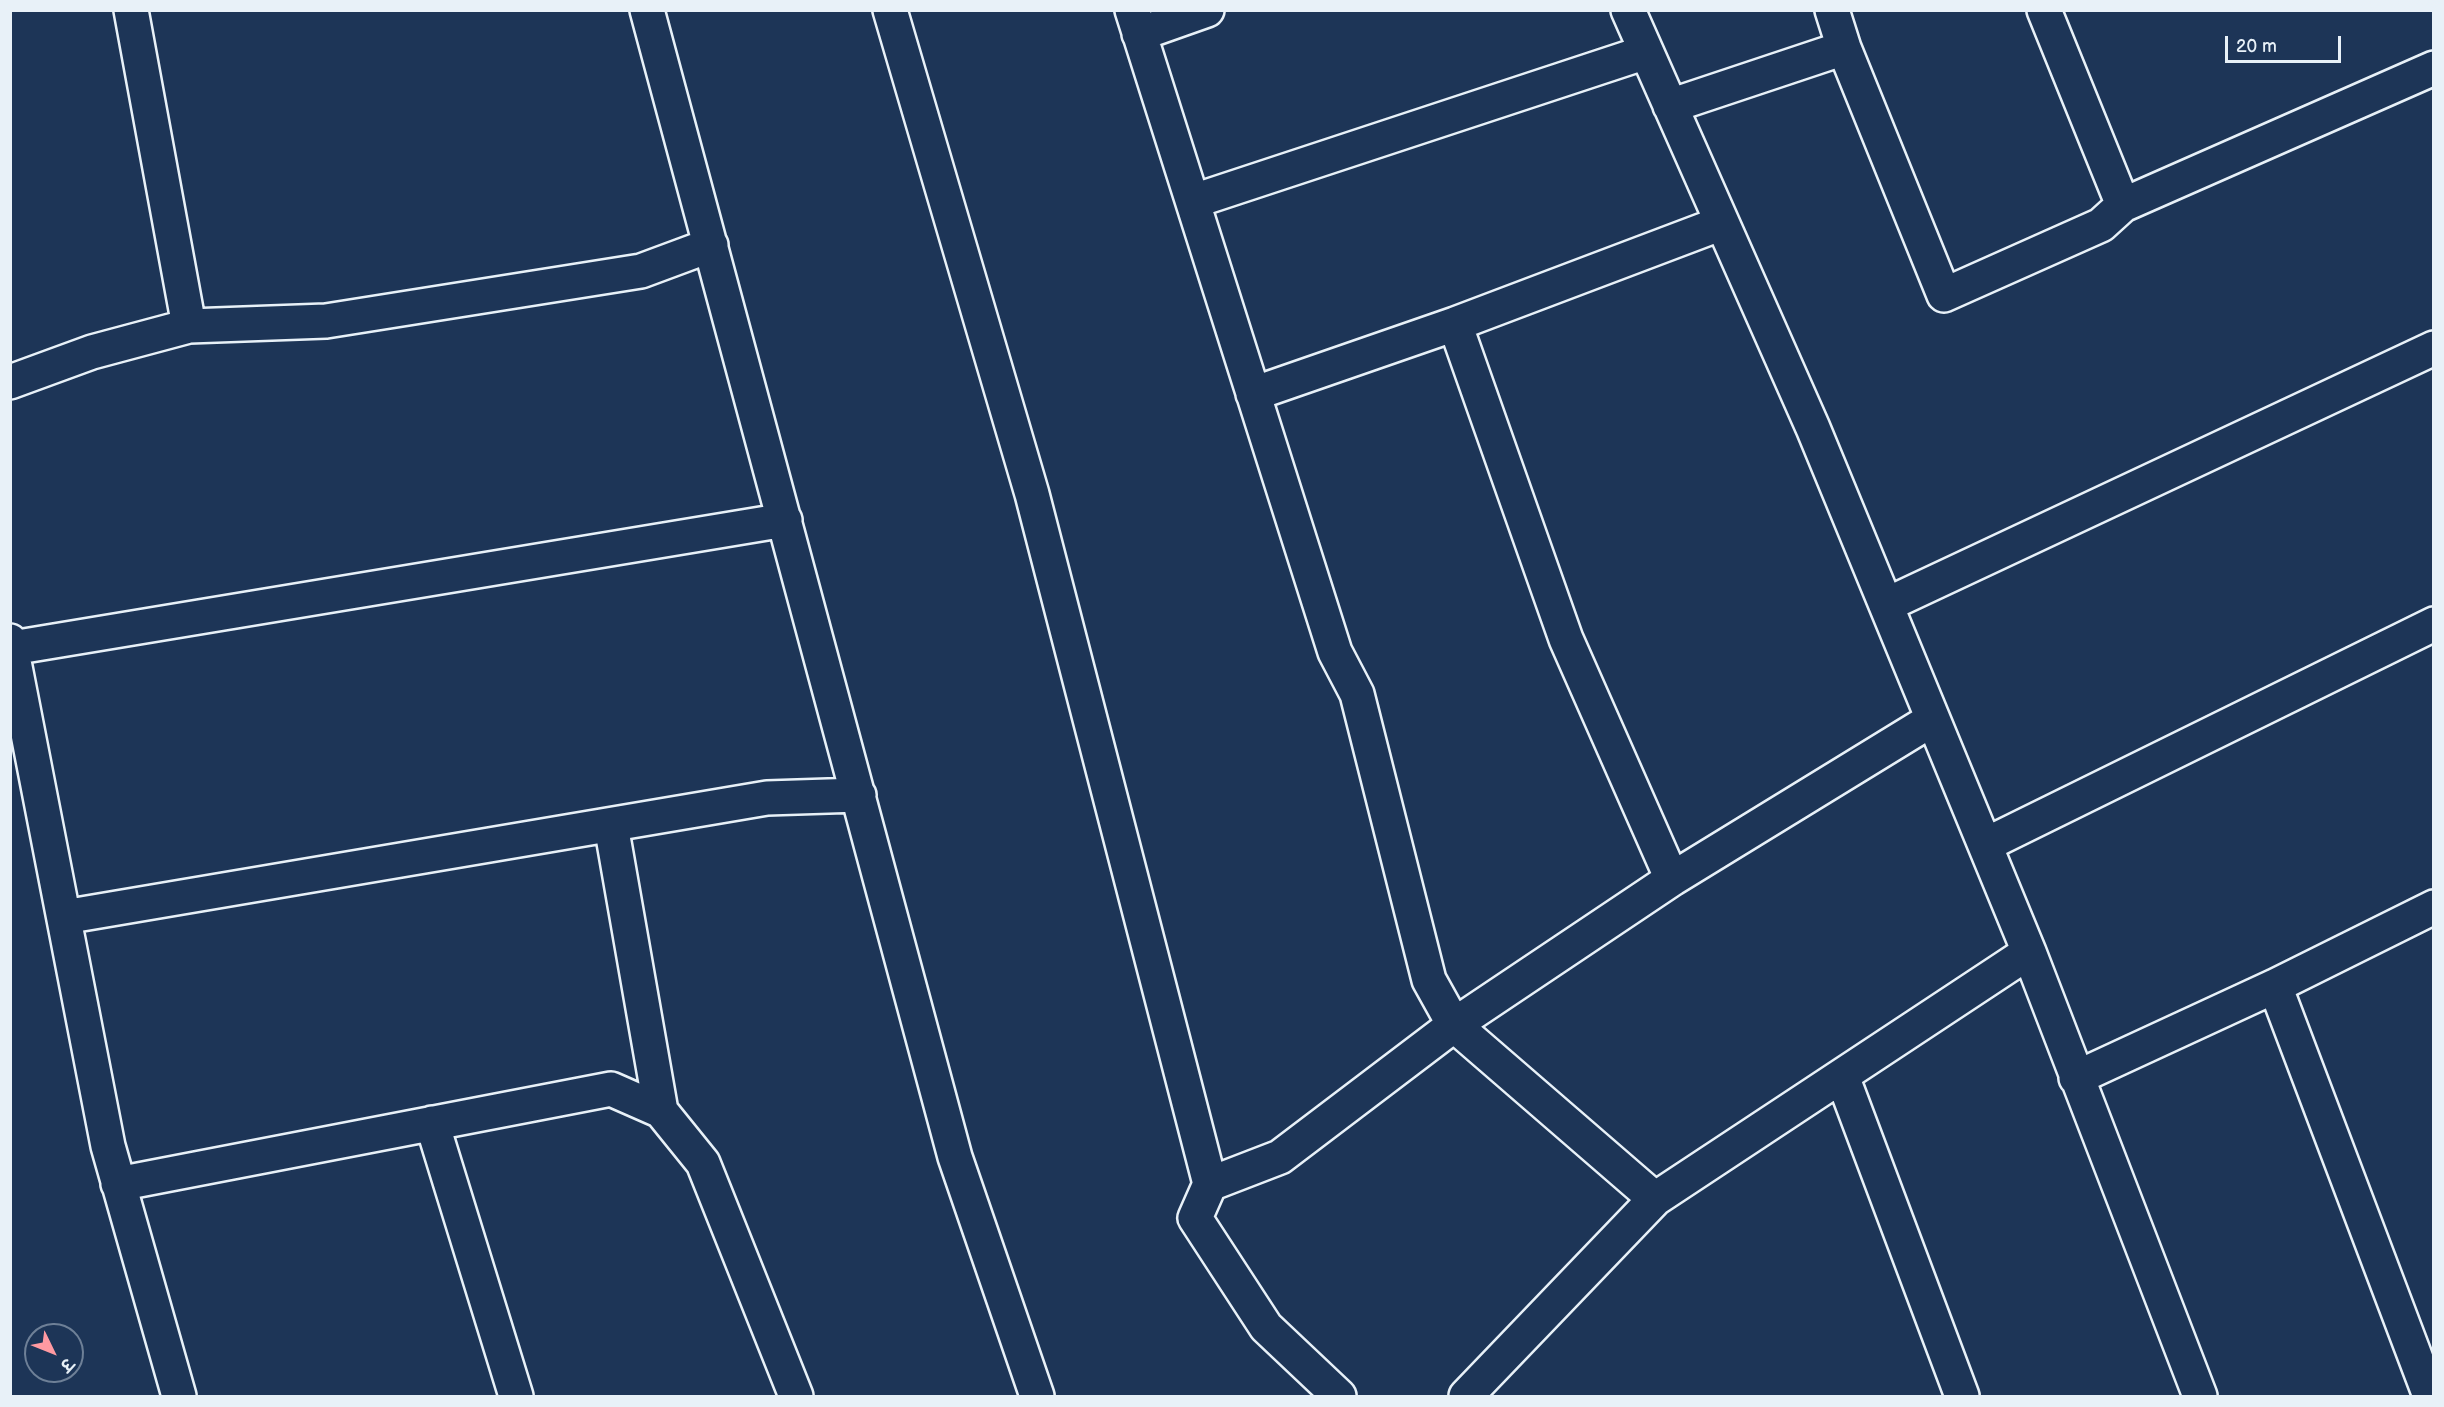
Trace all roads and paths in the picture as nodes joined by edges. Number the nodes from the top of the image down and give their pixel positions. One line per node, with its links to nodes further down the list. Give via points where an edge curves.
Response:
1 (131, 10): 18 (street)
2 (647, 10): 16 (street)
3 (890, 10): 41 (street, via 1032,494)
4 (1207, 10): 8 (street)
5 (1628, 10): 10 (street)
6 (1832, 10): 9 (street)
7 (2044, 10): 14 (street)
8 (1136, 22): 13 (street)
9 (1844, 48): 12 (street); 14 (street, via 1944,295 2101,225)
10 (1646, 52): 12 (street); 13 (street)
11 (2433, 68): 14 (street)
12 (1670, 106): 15 (street)
13 (1194, 201): 21 (street)
14 (2123, 205)
15 (1722, 223): 17 (street); 23 (street)
16 (711, 245): 18 (street, via 641,271 327,321); 22 (street)
17 (1455, 324): 21 (street); 30 (street, via 1566,639)
18 (189, 326): 20 (street, via 92,352)
19 (2433, 348): 23 (street)
20 (10, 382)
21 (1253, 394): 35 (street, via 1335,652 1357,694 1429,980)
22 (785, 520): 25 (street); 27 (street)
23 (1886, 605): 26 (street)
24 (2433, 624): 29 (street)
25 (11, 645): 32 (street)
26 (1933, 719): 29 (street); 30 (street)
27 (859, 795): 28 (street, via 767,798); 46 (street, via 955,1157)
28 (611, 825): 32 (street); 38 (street)
29 (1984, 845): 33 (street)
30 (1672, 879): 35 (street)
31 (2433, 907): 34 (street)
32 (64, 917): 40 (street)
33 (2029, 952): 36 (street); 37 (street)
34 (2275, 986): 37 (street); 51 (street)
35 (1454, 1025): 41 (street, via 1280,1158); 42 (street)
36 (1842, 1076): 42 (street); 49 (street)
37 (2076, 1078): 50 (street)
38 (661, 1111): 39 (street, via 611,1089); 45 (street, via 703,1163)
39 (432, 1123): 40 (street); 44 (street)
40 (118, 1184): 43 (street)
41 (1210, 1184): 47 (street, via 1195,1218 1266,1327)
42 (1655, 1199): 48 (street)
43 (179, 1396)
44 (516, 1396)
45 (796, 1396)
46 (1037, 1396)
47 (1339, 1396)
48 (1466, 1396)
49 (1962, 1396)
50 (2200, 1396)
51 (2430, 1396)

